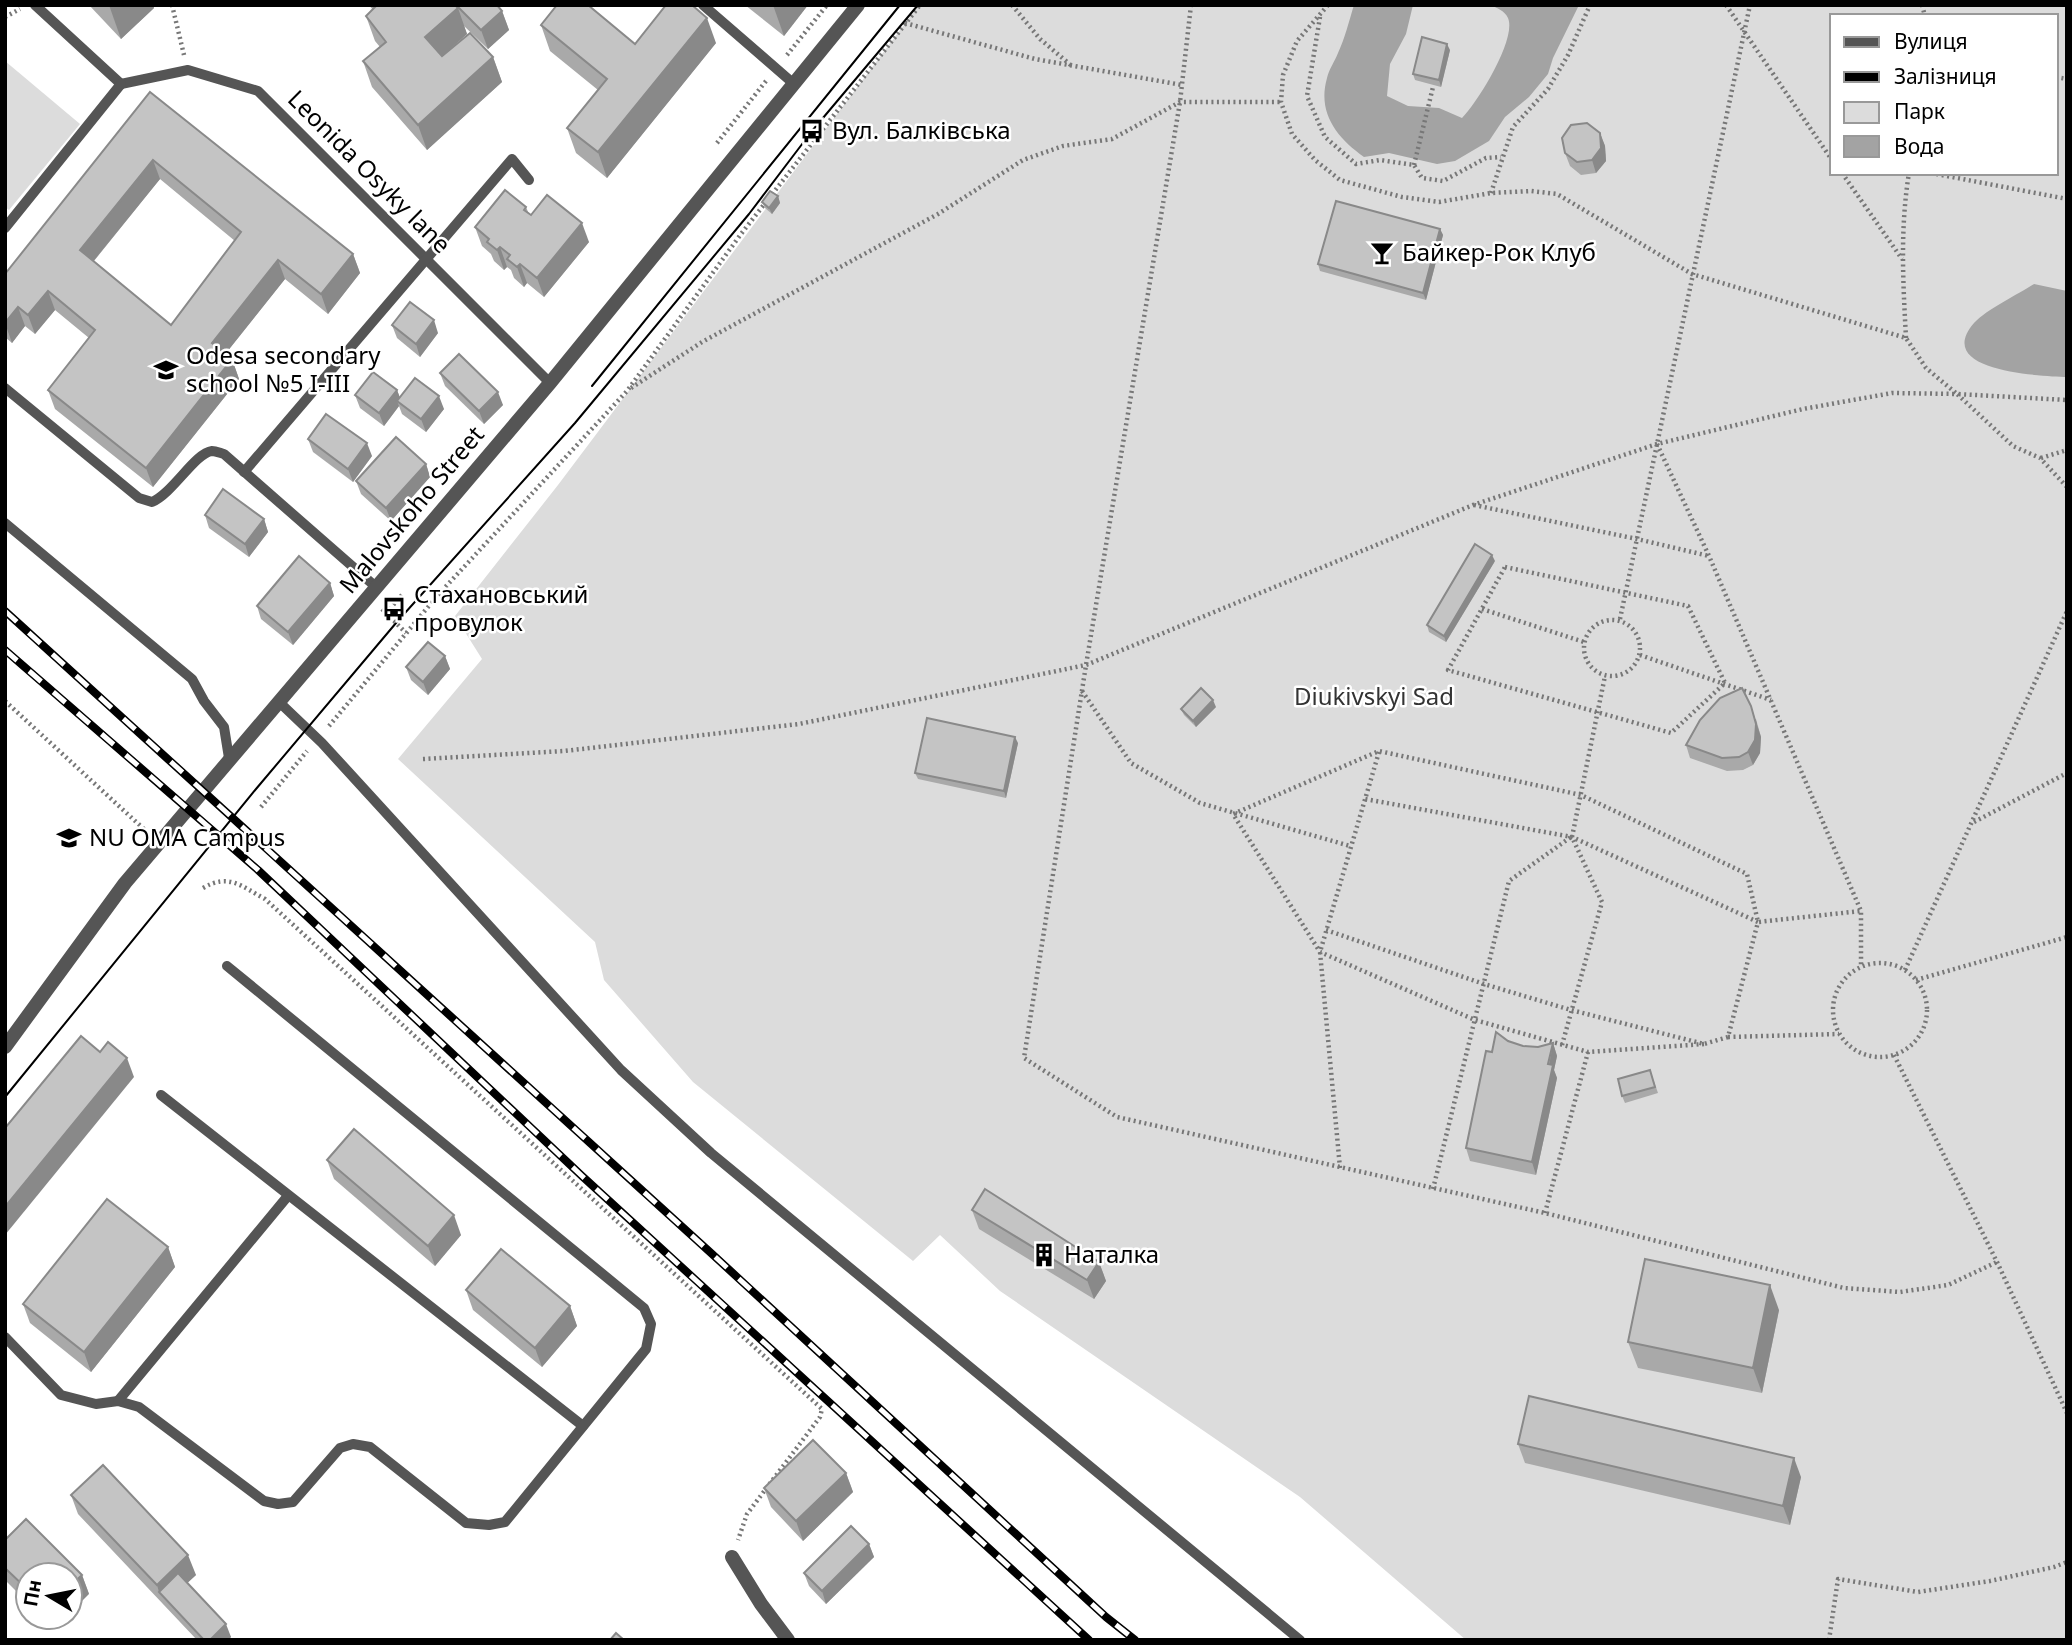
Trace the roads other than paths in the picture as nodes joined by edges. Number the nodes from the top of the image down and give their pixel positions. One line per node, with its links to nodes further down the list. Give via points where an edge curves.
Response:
1 (35, 5): 4 (lane)
2 (703, 5): 5 (lane)
3 (858, 5): 5 (street, Malovskoho Street)
4 (121, 84): 7 (lane); 8 (lane, Leonida Osyky lane, via 188,70 258,91)
5 (793, 84): 9 (street, Malovskoho Street)
6 (529, 180): 8 (lane, via 512,159)
7 (5, 228)
8 (427, 260): 9 (lane, Leonida Osyky lane); 11 (lane)
9 (550, 383): 13 (street, Malovskoho Street)
10 (5, 388): 11 (lane, via 139,498 152,502 162,498 200,457 212,451 224,454)
11 (244, 472): 13 (lane)
12 (5, 523): 15 (lane, via 192,679 224,727)
13 (376, 586): 14 (street, Malovskoho Street)
14 (278, 701): 15 (street, Malovskoho Street); 26 (lane, via 318,738 621,1070 711,1153)
15 (229, 758): 17 (street, Malovskoho Street)
16 (227, 966): 23 (lane, via 644,1308 651,1324 646,1349)
17 (11, 1028): 18 (street, Malovskoho Street)
18 (5, 1047)
19 (161, 1096): 20 (lane)
20 (288, 1197): 22 (lane); 23 (lane)
21 (5, 1337): 22 (lane, via 61,1395 96,1404)
22 (118, 1401): 23 (lane, via 139,1407 264,1501 293,1502 341,1448 353,1444 370,1447 466,1523 489,1525 505,1522)
23 (583, 1426)
24 (732, 1557): 25 (street)
25 (788, 1640)
26 (1300, 1640)

